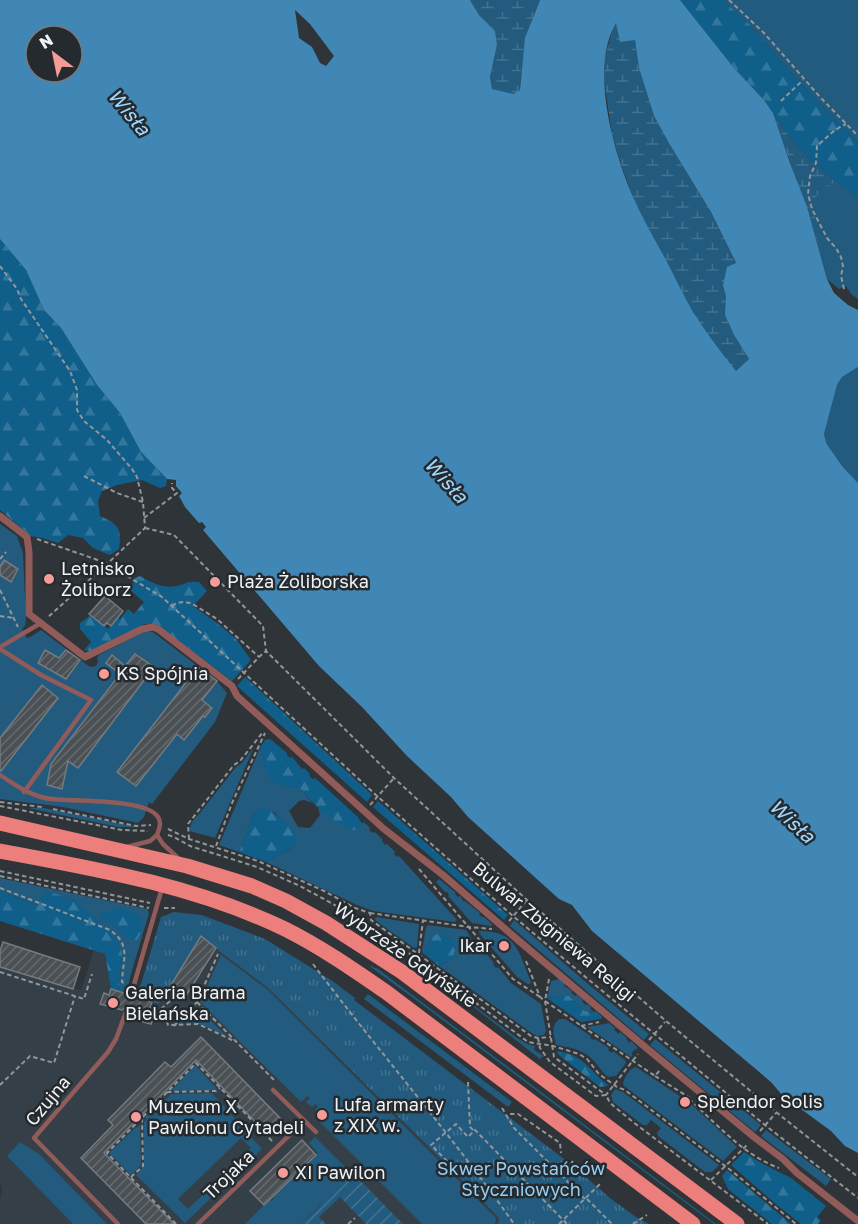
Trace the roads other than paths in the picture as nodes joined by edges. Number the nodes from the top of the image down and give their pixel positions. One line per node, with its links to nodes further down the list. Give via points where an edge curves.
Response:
1 (0, 516): 2 (street, via 27,537 29,614)
2 (41, 623): 3 (lane); 17 (street, via 85,657 153,627 232,686 237,696 384,829)
3 (0, 648): 5 (lane, via 41,675 91,700)
4 (0, 775): 5 (lane)
5 (24, 792): 7 (lane, via 145,809 160,820)
6 (0, 823): 8 (main road, Wybrzeże Gdyńskie)
7 (158, 834): 8 (lane, via 150,841); 10 (lane, via 168,850)
8 (119, 849): 10 (main road, Wybrzeże Gdyńskie)
9 (0, 851): 11 (main road)
10 (187, 866): 21 (main road, Wybrzeże Gdyńskie, via 285,901 360,943)
11 (163, 885): 12 (lane); 20 (main road, via 208,898 288,930 339,960)
12 (131, 995)
13 (126, 1012): 18 (lane, Czujna, via 108,1052 34,1138)
14 (273, 1090): 15 (lane)
15 (304, 1121): 16 (lane); 19 (lane, Trojaka)
16 (316, 1132)
17 (858, 1221)
18 (118, 1224)
19 (198, 1224)
20 (693, 1224)
21 (737, 1224)

